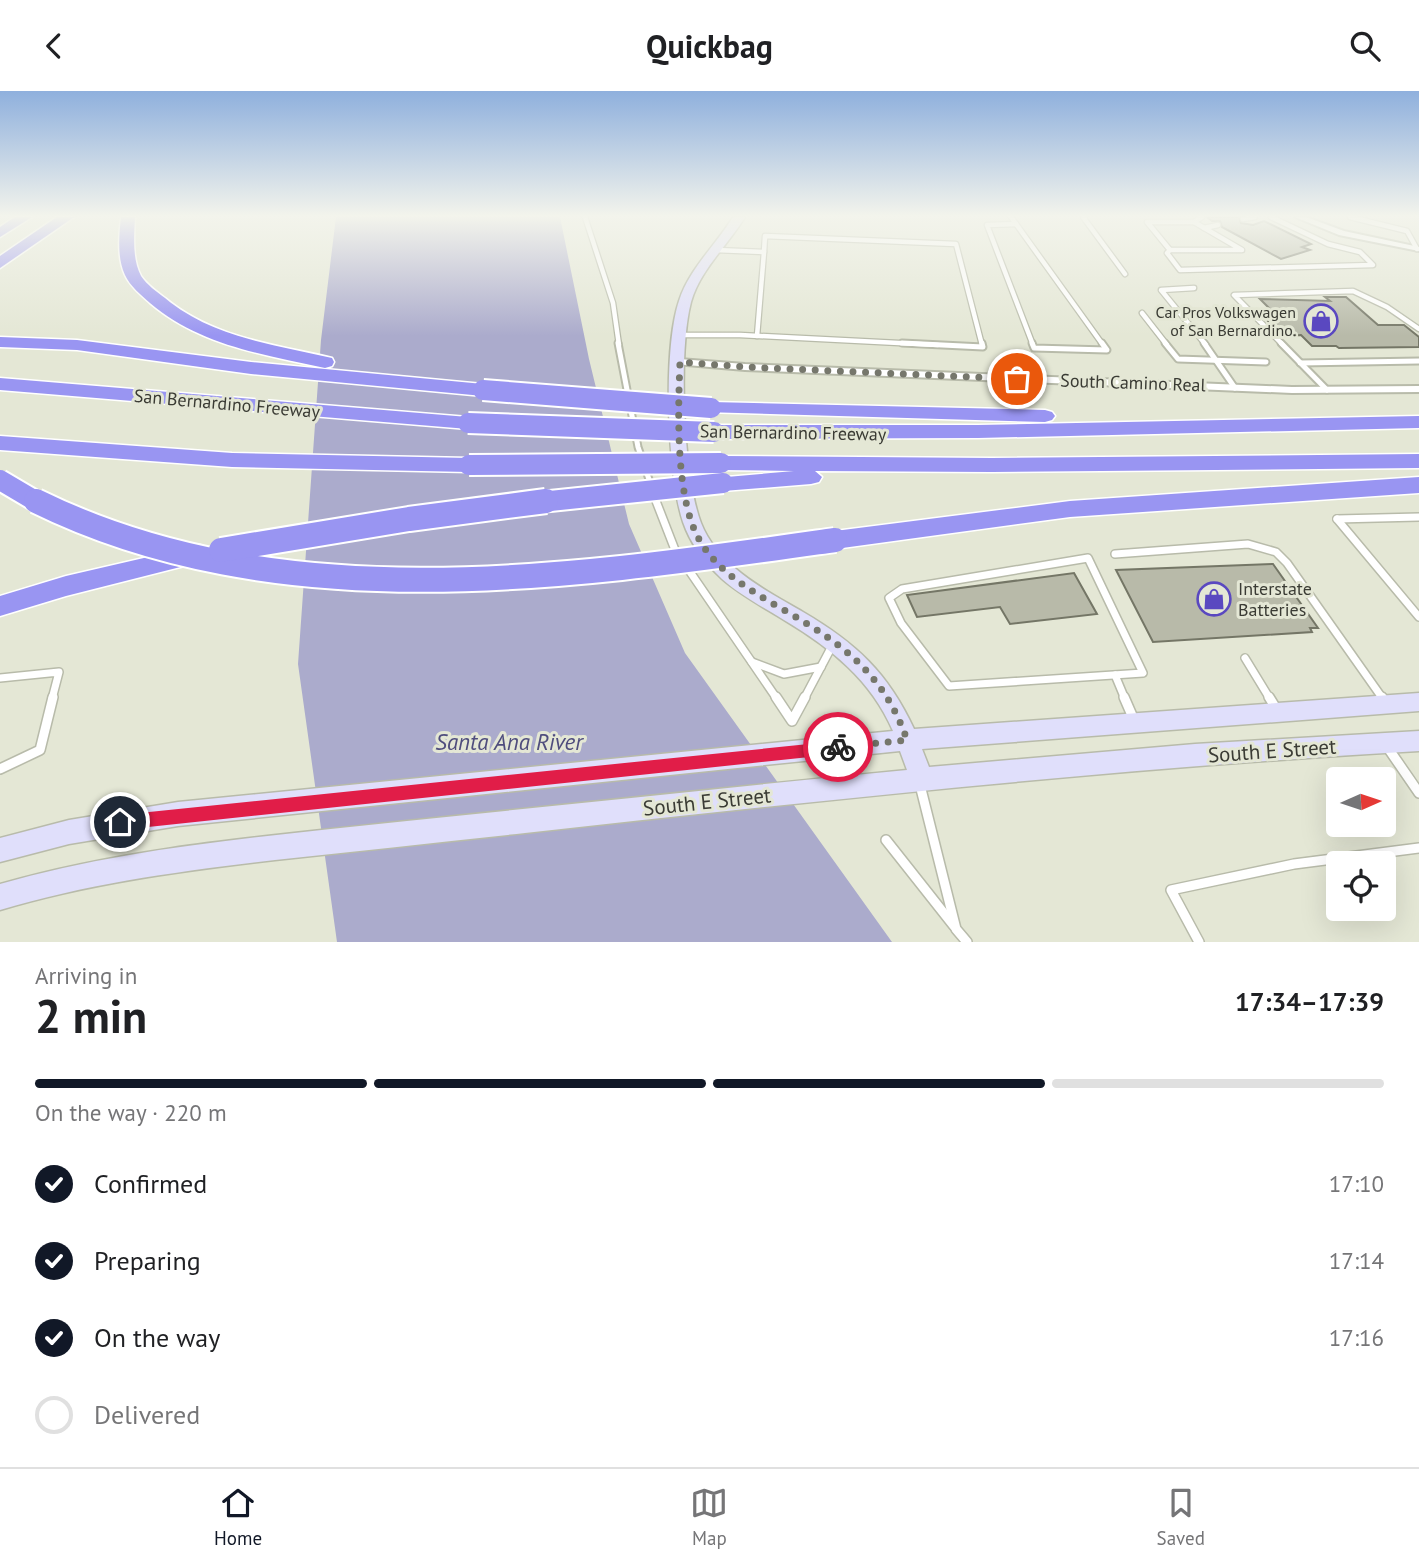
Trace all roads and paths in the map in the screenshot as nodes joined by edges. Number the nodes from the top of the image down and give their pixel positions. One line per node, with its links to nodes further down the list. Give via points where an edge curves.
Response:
1 (128, 257): 18 (highway, via 134,278 164,307 210,333)
2 (598, 257): 42 (lane, via 613,303 638,447 672,547)
3 (711, 257): 15 (main road, via 696,275)
4 (764, 257): 16 (lane)
5 (959, 257): 16 (lane, via 983,347)
6 (999, 257): 7 (lane, via 1034,348 1107,350)
7 (1040, 257)
8 (1112, 257): 11 (lane)
9 (1169, 257): 10 (lane, via 1184,271 1373,265)
10 (1365, 257)
11 (1125, 274)
12 (1194, 288): 19 (lane, via 1161,290)
13 (1142, 313): 19 (lane, via 1178,359)
14 (1419, 329): 23 (lane, via 1353,291 1234,295)
15 (680, 335): 16 (lane); 20 (main road)
16 (757, 336)
17 (0, 342): 27 (highway, via 77,345)
18 (262, 349): 27 (highway)
19 (1217, 361): 21 (lane); 25 (lane)
20 (680, 362): 25 (street, South Camino Real); 40 (main road, via 684,498 701,542 743,584)
21 (1266, 362)
22 (1419, 362): 23 (lane)
23 (1300, 363): 28 (lane)
24 (0, 384): 30 (highway, San Bernardino Freeway, bridge, via 455,422 714,432 926,434)
25 (1235, 388): 28 (street, South Camino Real)
26 (1419, 389): 28 (street, South Camino Real)
27 (483, 390): 30 (highway, bridge, via 711,408)
28 (1327, 390)
29 (1419, 422): 30 (highway, San Bernardino Freeway)
30 (1237, 424)
31 (0, 443): 33 (highway, San Bernardino Freeway, bridge, via 232,460)
32 (1419, 461): 33 (highway, via 992,464)
33 (722, 473): 38 (highway, bridge, via 221,550)
34 (0, 479): 35 (highway, bridge, via 82,522 213,561 316,575 412,581 492,580 642,568 1070,509)
35 (1419, 485)
36 (1419, 517): 39 (lane, via 1337,519)
37 (1115, 554): 47 (lane, via 1248,544 1276,552)
38 (0, 606)
39 (1419, 617)
40 (834, 643): 43 (lane); 50 (main road, via 876,679)
41 (1245, 658): 48 (lane)
42 (751, 661): 43 (lane, via 784,674); 43 (lane, via 792,721)
43 (821, 667)
44 (1115, 675): 44 (lane, via 949,686 901,623 889,598 902,589 1088,558 1143,673); 49 (lane)
45 (0, 678): 53 (lane, via 59,672 40,750)
46 (1419, 702): 47 (main road)
47 (1386, 704): 48 (main road)
48 (1278, 711): 49 (main road)
49 (1134, 722): 50 (main road)
50 (907, 740): 54 (main road); 58 (main road, via 178,814 95,827)
51 (1419, 741): 52 (main road, South E Street)
52 (1385, 743): 54 (main road, South E Street, via 1152,758); 55 (lane)
53 (0, 769)
54 (920, 780): 59 (main road, South E Street, via 179,859 98,871); 60 (lane)
55 (1419, 793)
56 (886, 840): 60 (lane)
57 (1419, 848): 62 (lane, via 1171,890)
58 (0, 850)
59 (0, 897)
60 (956, 929): 61 (lane)
61 (967, 942)
62 (1199, 942)

